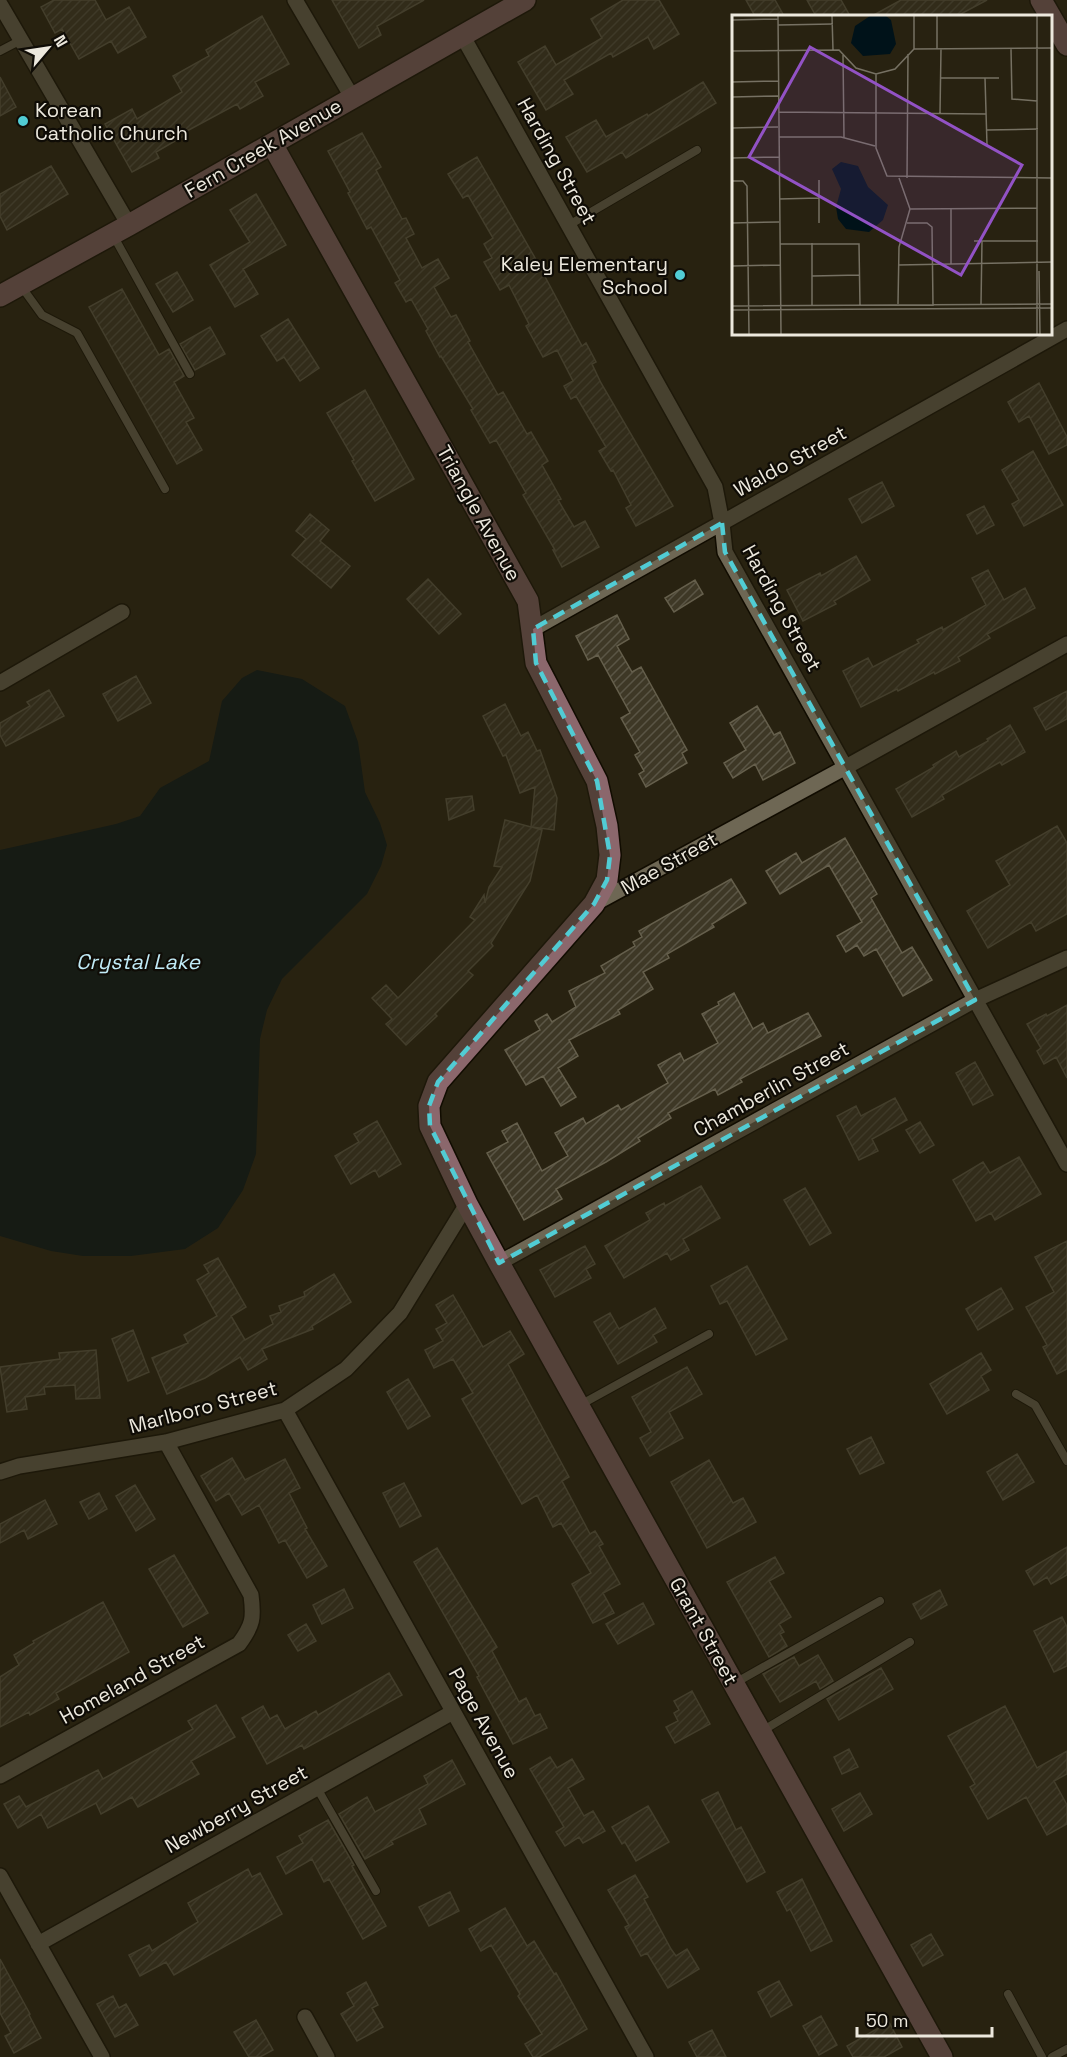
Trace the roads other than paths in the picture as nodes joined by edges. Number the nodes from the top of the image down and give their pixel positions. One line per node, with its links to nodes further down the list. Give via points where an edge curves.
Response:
1 (295, 0): 11 (street)
2 (525, 0): 7 (street, Fern Creek Avenue)
3 (1041, 0): 5 (street)
4 (0, 4): 8 (street)
5 (1050, 15)
6 (1052, 19): 9 (street)
7 (462, 35): 11 (street, Fern Creek Avenue); 14 (street, Harding Street)
8 (21, 40): 10 (lane); 15 (street)
9 (1067, 45)
10 (0, 51)
11 (352, 98): 12 (street, Fern Creek Avenue)
12 (272, 144): 15 (street, Fern Creek Avenue); 22 (street, Triangle Avenue, via 528,601)
13 (697, 150): 14 (lane)
14 (569, 225): 20 (street, Harding Street, via 715,487)
15 (121, 230): 16 (street, Fern Creek Avenue); 18 (lane)
16 (6, 289): 19 (lane, via 42,315 77,333)
17 (1067, 328): 20 (street, Waldo Street)
18 (190, 374)
19 (165, 489)
20 (722, 523): 22 (street, Waldo Street); 25 (street, Harding Street, via 725,552)
21 (122, 612): 24 (street)
22 (532, 629): 26 (street, Triangle Avenue, via 536,663 597,781 610,855 607,880)
23 (1067, 644): 25 (street, Mae Street)
24 (0, 683)
25 (846, 767): 26 (street, Mae Street); 28 (street, Harding Street)
26 (594, 904): 30 (street, Mae Street, via 438,1082 429,1106 430,1126)
27 (1067, 958): 28 (street, Chamberlin Street)
28 (975, 1000): 29 (street, Harding Street); 31 (street, Chamberlin Street)
29 (1067, 1164)
30 (467, 1204): 31 (street, Grant Street); 35 (street, Marlboro Street, via 400,1313 346,1369)
31 (499, 1263): 34 (street, Grant Street)
32 (709, 1334): 34 (lane)
33 (1016, 1394): 37 (lane, via 1035,1406)
34 (579, 1406): 41 (street, Grant Street)
35 (285, 1410): 36 (street, Marlboro Street); 42 (street, Page Avenue)
36 (166, 1442): 38 (street, Marlboro Street); 44 (street, Homeland Street, via 251,1595 254,1614 249,1630 239,1644)
37 (1067, 1461)
38 (0, 1472)
39 (880, 1601): 41 (lane)
40 (910, 1642): 43 (lane)
41 (734, 1684): 43 (street, Grant Street)
42 (453, 1712): 45 (street, Newberry Street); 54 (street, Page Avenue)
43 (760, 1731): 55 (street, Grant Street)
44 (0, 1776)
45 (317, 1788): 47 (lane); 48 (street, Newberry Street)
46 (0, 1876): 48 (street)
47 (376, 1892)
48 (38, 1944): 52 (street)
49 (1008, 1994): 56 (lane)
50 (305, 2017): 53 (street)
51 (1067, 2049): 57 (lane)
52 (102, 2057)
53 (327, 2057)
54 (646, 2057)
55 (942, 2057)
56 (1042, 2057)
57 (1052, 2057)

